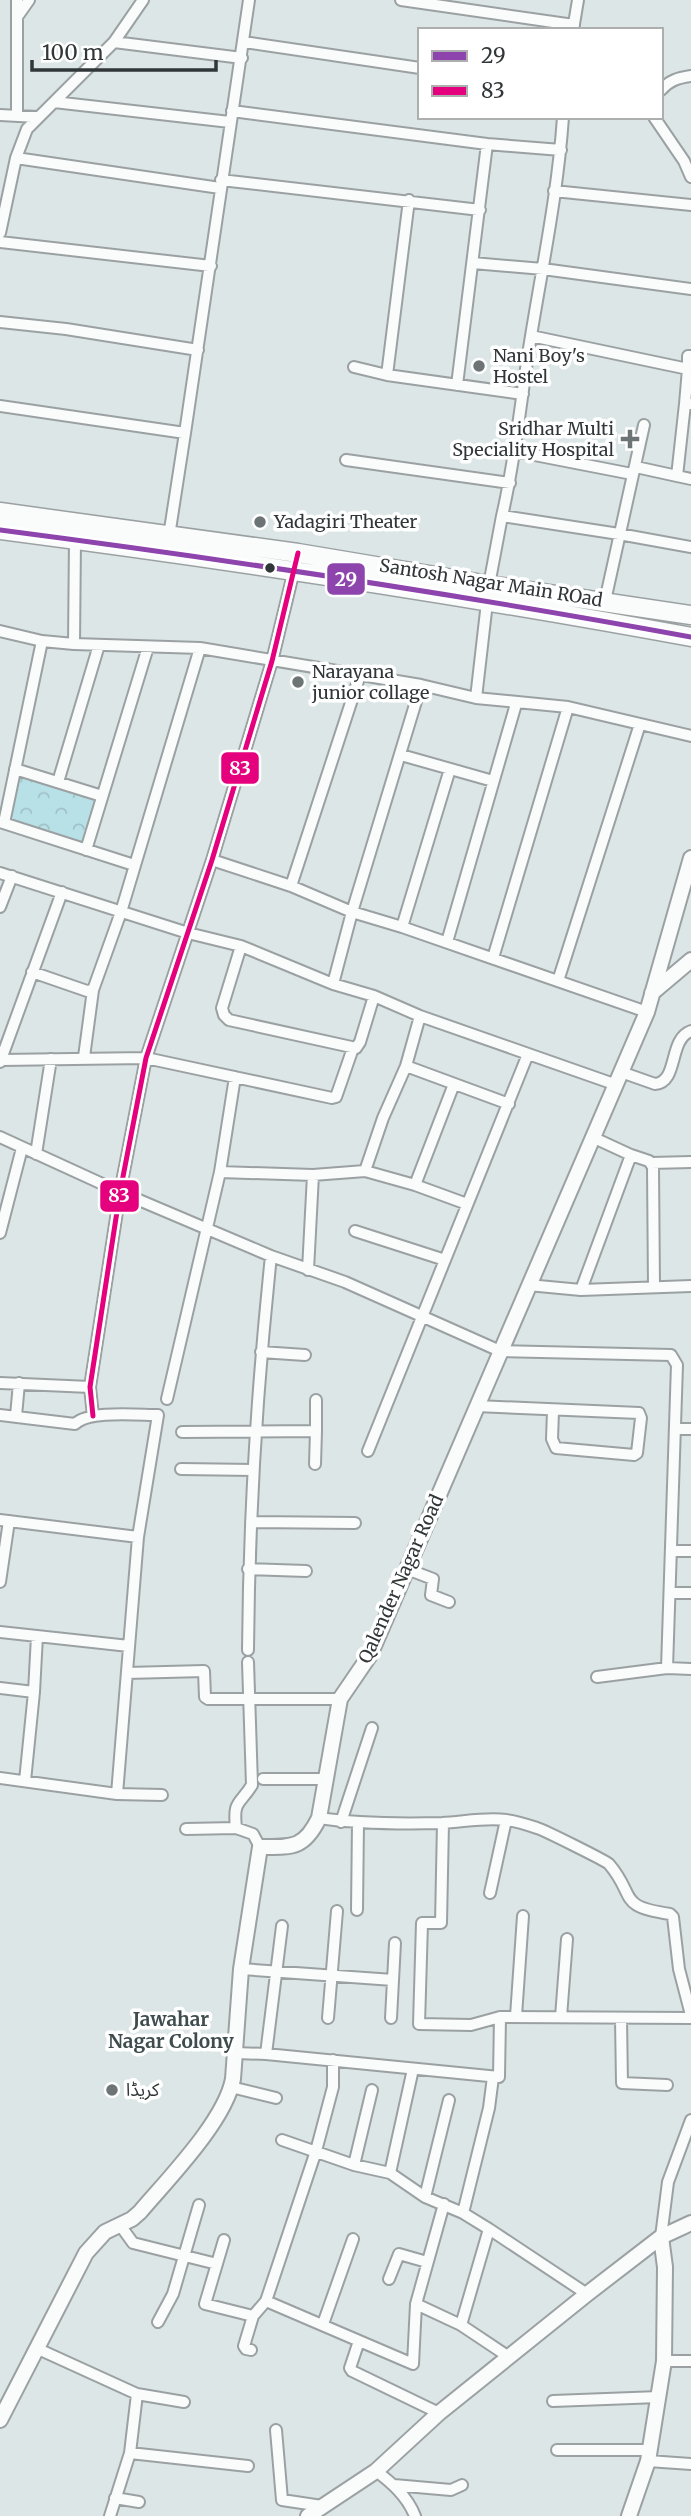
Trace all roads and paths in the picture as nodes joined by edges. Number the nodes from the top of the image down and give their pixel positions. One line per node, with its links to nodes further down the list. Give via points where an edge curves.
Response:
1 (16, 0): 8 (street)
2 (29, 0): 8 (street)
3 (143, 0): 10 (street)
4 (249, 0): 11 (street)
5 (402, 0): 7 (street)
6 (578, 0): 9 (street)
7 (482, 6): 9 (street)
8 (17, 17): 18 (street)
9 (574, 27)
10 (114, 42): 12 (street); 16 (street)
11 (244, 42): 12 (street); 13 (street)
12 (242, 58): 19 (street)
13 (418, 68)
14 (691, 76): 15 (street, via 676,78)
15 (663, 88)
16 (54, 102): 19 (street); 20 (street)
17 (0, 115): 18 (street)
18 (17, 115): 20 (street)
19 (231, 116): 23 (street); 28 (street)
20 (37, 117): 25 (street)
21 (563, 119): 24 (street)
22 (656, 119): 26 (street)
23 (487, 144): 24 (street); 33 (street)
24 (561, 150): 29 (street)
25 (16, 158): 28 (street); 32 (street)
26 (687, 160): 27 (street)
27 (691, 177)
28 (221, 184): 30 (street); 37 (street)
29 (554, 191): 31 (street); 38 (street)
30 (409, 200): 33 (street); 46 (street)
31 (691, 205)
32 (2, 207): 34 (street)
33 (480, 210): 36 (street)
34 (0, 233)
35 (0, 242): 37 (street)
36 (473, 263): 38 (street); 47 (street)
37 (211, 266): 42 (street)
38 (543, 269): 39 (street); 41 (street)
39 (691, 289)
40 (0, 322): 42 (street)
41 (531, 336): 45 (street); 48 (street)
42 (198, 350): 52 (street)
43 (691, 356): 45 (street)
44 (354, 367): 46 (street)
45 (688, 369): 49 (street)
46 (387, 375): 47 (street)
47 (457, 385): 48 (street)
48 (523, 394): 53 (street)
49 (688, 404): 56 (street)
50 (0, 406): 52 (street)
51 (644, 425): 55 (street)
52 (185, 433): 63 (street)
53 (514, 451): 55 (street); 58 (street)
54 (346, 460): 58 (street)
55 (634, 470): 56 (street); 62 (street)
56 (677, 476): 57 (street)
57 (691, 480)
58 (510, 483): 60 (street)
59 (0, 512): 63 (main road, Santosh Nagar Main ROad)
60 (502, 516): 62 (street); 68 (street)
61 (0, 530): 64 (main road, Santosh Nagar Main ROad)
62 (619, 534): 65 (street); 69 (street)
63 (169, 536): 66 (main road, Santosh Nagar Main ROad)
64 (75, 540): 67 (main road, Santosh Nagar Main ROad); 74 (street)
65 (691, 547)
66 (298, 553): 67 (street); 68 (main road, Santosh Nagar Main ROad)
67 (294, 570): 68 (main road, Santosh Nagar Main ROad); 78 (street)
68 (488, 592): 69 (main road, Santosh Nagar Main ROad); 72 (main road, Santosh Nagar Main ROad); 81 (street)
69 (606, 601): 70 (main road, Santosh Nagar Main ROad)
70 (691, 615)
71 (0, 631): 73 (street)
72 (691, 637)
73 (41, 640): 74 (street); 87 (street)
74 (74, 644): 75 (street)
75 (99, 645): 76 (street); 90 (street)
76 (148, 646): 77 (street); 91 (street)
77 (200, 648): 78 (street); 96 (street)
78 (272, 661): 79 (street); 95 (street)
79 (360, 675): 80 (street); 99 (street)
80 (421, 685): 81 (street); 86 (street)
81 (476, 698): 82 (street)
82 (516, 704): 83 (street); 89 (street)
83 (568, 707): 84 (street); 108 (street)
84 (640, 724): 85 (street); 111 (street)
85 (691, 736)
86 (401, 755): 88 (street); 103 (street)
87 (15, 769): 90 (street); 92 (street)
88 (450, 769): 89 (street); 104 (street)
89 (493, 781): 106 (street)
90 (58, 782): 91 (street)
91 (103, 796): 93 (street)
92 (2, 822): 93 (street)
93 (86, 850): 96 (street)
94 (691, 858): 114 (street, Qalender Nagar Road)
95 (212, 860): 99 (street); 105 (street)
96 (134, 866): 102 (street)
97 (0, 873): 98 (street)
98 (12, 876): 100 (street); 101 (street)
99 (291, 886): 103 (street)
100 (62, 892): 102 (street); 110 (street)
101 (0, 907)
102 (121, 912): 105 (street); 113 (street)
103 (352, 912): 104 (street); 112 (street)
104 (402, 927): 106 (street)
105 (188, 933): 107 (street); 122 (street)
106 (447, 942): 108 (street)
107 (241, 946): 112 (street); 119 (street, via 222,1008 226,1018)
108 (493, 958): 111 (street)
109 (691, 960): 114 (street)
110 (32, 972): 113 (street); 124 (street)
111 (558, 981): 116 (street)
112 (334, 984): 115 (street)
113 (93, 990): 121 (street)
114 (651, 994): 116 (street, Qalender Nagar Road)
115 (374, 996): 117 (street); 119 (street, via 360,1042)
116 (647, 1012): 127 (street, Qalender Nagar Road)
117 (420, 1016): 120 (street); 125 (street)
118 (691, 1031): 127 (street, via 680,1039 667,1078 660,1084)
119 (353, 1048): 126 (street, via 332,1098)
120 (528, 1054): 127 (street); 129 (street)
121 (84, 1057): 122 (street); 123 (street)
122 (146, 1058): 126 (street); 141 (street)
123 (51, 1059): 124 (street); 133 (street)
124 (0, 1061)
125 (406, 1066): 128 (street); 137 (street)
126 (235, 1077): 138 (street)
127 (617, 1078): 130 (street, Qalender Nagar Road)
128 (454, 1084): 129 (street); 140 (street)
129 (509, 1104): 142 (street)
130 (592, 1137): 134 (street); 149 (street, Qalender Nagar Road)
131 (0, 1138): 132 (street)
132 (22, 1147): 133 (street); 145 (street)
133 (36, 1154): 141 (street)
134 (631, 1155): 136 (street); 152 (street)
135 (691, 1162): 136 (street)
136 (651, 1163): 151 (street)
137 (365, 1171): 139 (street); 140 (street)
138 (220, 1172): 139 (street); 143 (street)
139 (313, 1175): 148 (street)
140 (415, 1185): 142 (street)
141 (120, 1192): 143 (street); 159 (street)
142 (467, 1204): 147 (street)
143 (208, 1228): 146 (street); 160 (street)
144 (355, 1231): 147 (street)
145 (0, 1235)
146 (271, 1256): 148 (street); 155 (street)
147 (445, 1260): 153 (street)
148 (308, 1270): 153 (street)
149 (528, 1285): 152 (street); 154 (street, Qalender Nagar Road)
150 (691, 1286): 151 (street)
151 (654, 1287): 152 (street)
152 (581, 1290)
153 (421, 1315): 154 (street); 172 (street)
154 (500, 1351): 162 (street, Qalender Nagar Road); 167 (street, via 671,1355 677,1365)
155 (261, 1352): 156 (street); 169 (street)
156 (305, 1354)
157 (0, 1383): 158 (street)
158 (19, 1383): 159 (street); 165 (street)
159 (90, 1387): 166 (street)
160 (167, 1399)
161 (316, 1400): 170 (street)
162 (476, 1406): 163 (street); 183 (street, Qalender Nagar Road)
163 (553, 1411): 163 (street, via 556,1448 637,1453 639,1413)
164 (0, 1415): 165 (street)
165 (16, 1416): 166 (street, via 75,1424)
166 (93, 1416): 179 (street, via 158,1415)
167 (675, 1429): 168 (street); 180 (street)
168 (691, 1429)
169 (255, 1430): 170 (street); 171 (street); 175 (street)
170 (316, 1431): 173 (street)
171 (182, 1432)
172 (368, 1451)
173 (315, 1464)
174 (181, 1469): 175 (street)
175 (253, 1470): 177 (street)
176 (5, 1520): 179 (street); 185 (street)
177 (251, 1522): 178 (street); 182 (street)
178 (355, 1523)
179 (138, 1538): 191 (street)
180 (672, 1551): 181 (street); 186 (street)
181 (691, 1551)
182 (248, 1569): 184 (street); 192 (street)
183 (407, 1569): 188 (street, via 433,1579 431,1595); 201 (street, Qalender Nagar Road, via 370,1655)
184 (306, 1571)
185 (0, 1582)
186 (670, 1592): 187 (street); 194 (street)
187 (691, 1593)
188 (449, 1602)
189 (0, 1632): 190 (street)
190 (37, 1636): 191 (street); 199 (street)
191 (129, 1646): 196 (street)
192 (248, 1650)
193 (248, 1662): 200 (street)
194 (667, 1668): 195 (street); 197 (street)
195 (691, 1669)
196 (127, 1673): 200 (street, via 204,1671 206,1698); 207 (street)
197 (597, 1677)
198 (0, 1688): 199 (street)
199 (34, 1692): 206 (street)
200 (249, 1699): 201 (street); 214 (street, via 252,1785 236,1803)
201 (340, 1699): 205 (street, Qalender Nagar Road)
202 (372, 1728): 211 (street)
203 (0, 1779): 206 (street)
204 (263, 1779): 205 (street)
205 (326, 1779): 209 (street, Qalender Nagar Road)
206 (26, 1781): 207 (street)
207 (117, 1794): 208 (street)
208 (162, 1795)
209 (319, 1818): 211 (street); 216 (street, Qalender Nagar Road, via 313,1830 292,1847)
210 (506, 1820): 213 (street); 217 (street); 231 (street, via 541,1829 607,1862 630,1901 645,1911 670,1914)
211 (341, 1822): 212 (street)
212 (358, 1823): 213 (street); 219 (street)
213 (443, 1823): 229 (street, via 440,1923 422,1923 419,2024 471,2025)
214 (236, 1828): 215 (street); 216 (street, via 253,1835)
215 (186, 1829)
216 (260, 1847): 224 (street)
217 (490, 1893)
218 (337, 1910): 226 (street)
219 (357, 1910)
220 (523, 1916): 228 (street)
221 (282, 1926): 225 (street)
222 (567, 1939): 230 (street)
223 (395, 1943): 227 (street)
224 (241, 1969): 225 (street); 235 (street)
225 (275, 1971): 226 (street); 236 (street)
226 (332, 1975): 227 (street); 232 (street)
227 (393, 1980): 233 (street)
228 (516, 2016): 229 (street); 230 (street)
229 (500, 2017): 239 (street, via 499,2077)
230 (561, 2017): 234 (street)
231 (691, 2017): 234 (street)
232 (328, 2018)
233 (391, 2018)
234 (621, 2019): 240 (street, via 622,2084)
235 (235, 2053): 236 (street); 241 (street)
236 (266, 2054): 237 (street)
237 (333, 2060): 238 (street); 247 (street, via 332,2087)
238 (413, 2069): 239 (street); 249 (street)
239 (493, 2077): 253 (street)
240 (667, 2085)
241 (231, 2087): 243 (street); 255 (street, via 187,2157 140,2212)
242 (372, 2090): 248 (street)
243 (276, 2098)
244 (449, 2100): 250 (street)
245 (691, 2120): 257 (street, via 667,2182)
246 (282, 2140): 247 (street)
247 (316, 2151): 248 (street); 265 (street)
248 (354, 2165): 249 (street)
249 (390, 2173): 250 (street)
250 (425, 2197): 251 (street)
251 (444, 2204): 253 (street); 261 (street)
252 (199, 2205): 260 (street)
253 (463, 2213): 256 (street)
254 (691, 2223): 257 (street)
255 (120, 2225): 260 (street, via 134,2243); 272 (street, via 105,2232 86,2253)
256 (489, 2229): 264 (street); 270 (street)
257 (661, 2237): 264 (street); 275 (street)
258 (353, 2239): 269 (street)
259 (224, 2240): 262 (street)
260 (184, 2254): 262 (street); 268 (street, via 173,2294)
261 (427, 2262): 263 (street, via 399,2254); 266 (street)
262 (217, 2264): 267 (street, via 205,2304)
263 (389, 2279)
264 (587, 2294): 274 (street)
265 (265, 2301): 267 (street); 269 (street)
266 (416, 2304): 270 (street); 271 (street, via 413,2364)
267 (253, 2316): 273 (street, via 244,2346)
268 (158, 2322)
269 (323, 2324): 271 (street)
270 (461, 2325): 274 (street)
271 (359, 2341): 281 (street, via 352,2371)
272 (36, 2348): 277 (street); 282 (street)
273 (251, 2350)
274 (509, 2357): 281 (street)
275 (664, 2361): 276 (street); 278 (street)
276 (691, 2361)
277 (137, 2394): 280 (street); 285 (street)
278 (659, 2397): 279 (street); 286 (street)
279 (553, 2401)
280 (184, 2402)
281 (439, 2413): 289 (street)
282 (0, 2420)
283 (276, 2430): 294 (street, via 282,2500)
284 (557, 2450): 286 (street)
285 (130, 2453): 288 (street); 292 (street)
286 (650, 2455): 287 (street); 298 (street)
287 (691, 2465)
288 (248, 2466)
289 (376, 2471): 290 (street); 294 (street)
290 (394, 2485): 291 (street, via 451,2490); 297 (street)
291 (463, 2485)
292 (116, 2498): 293 (street); 295 (street)
293 (139, 2502)
294 (321, 2506): 296 (street)
295 (110, 2516)
296 (308, 2516)
297 (415, 2516)
298 (629, 2516)

